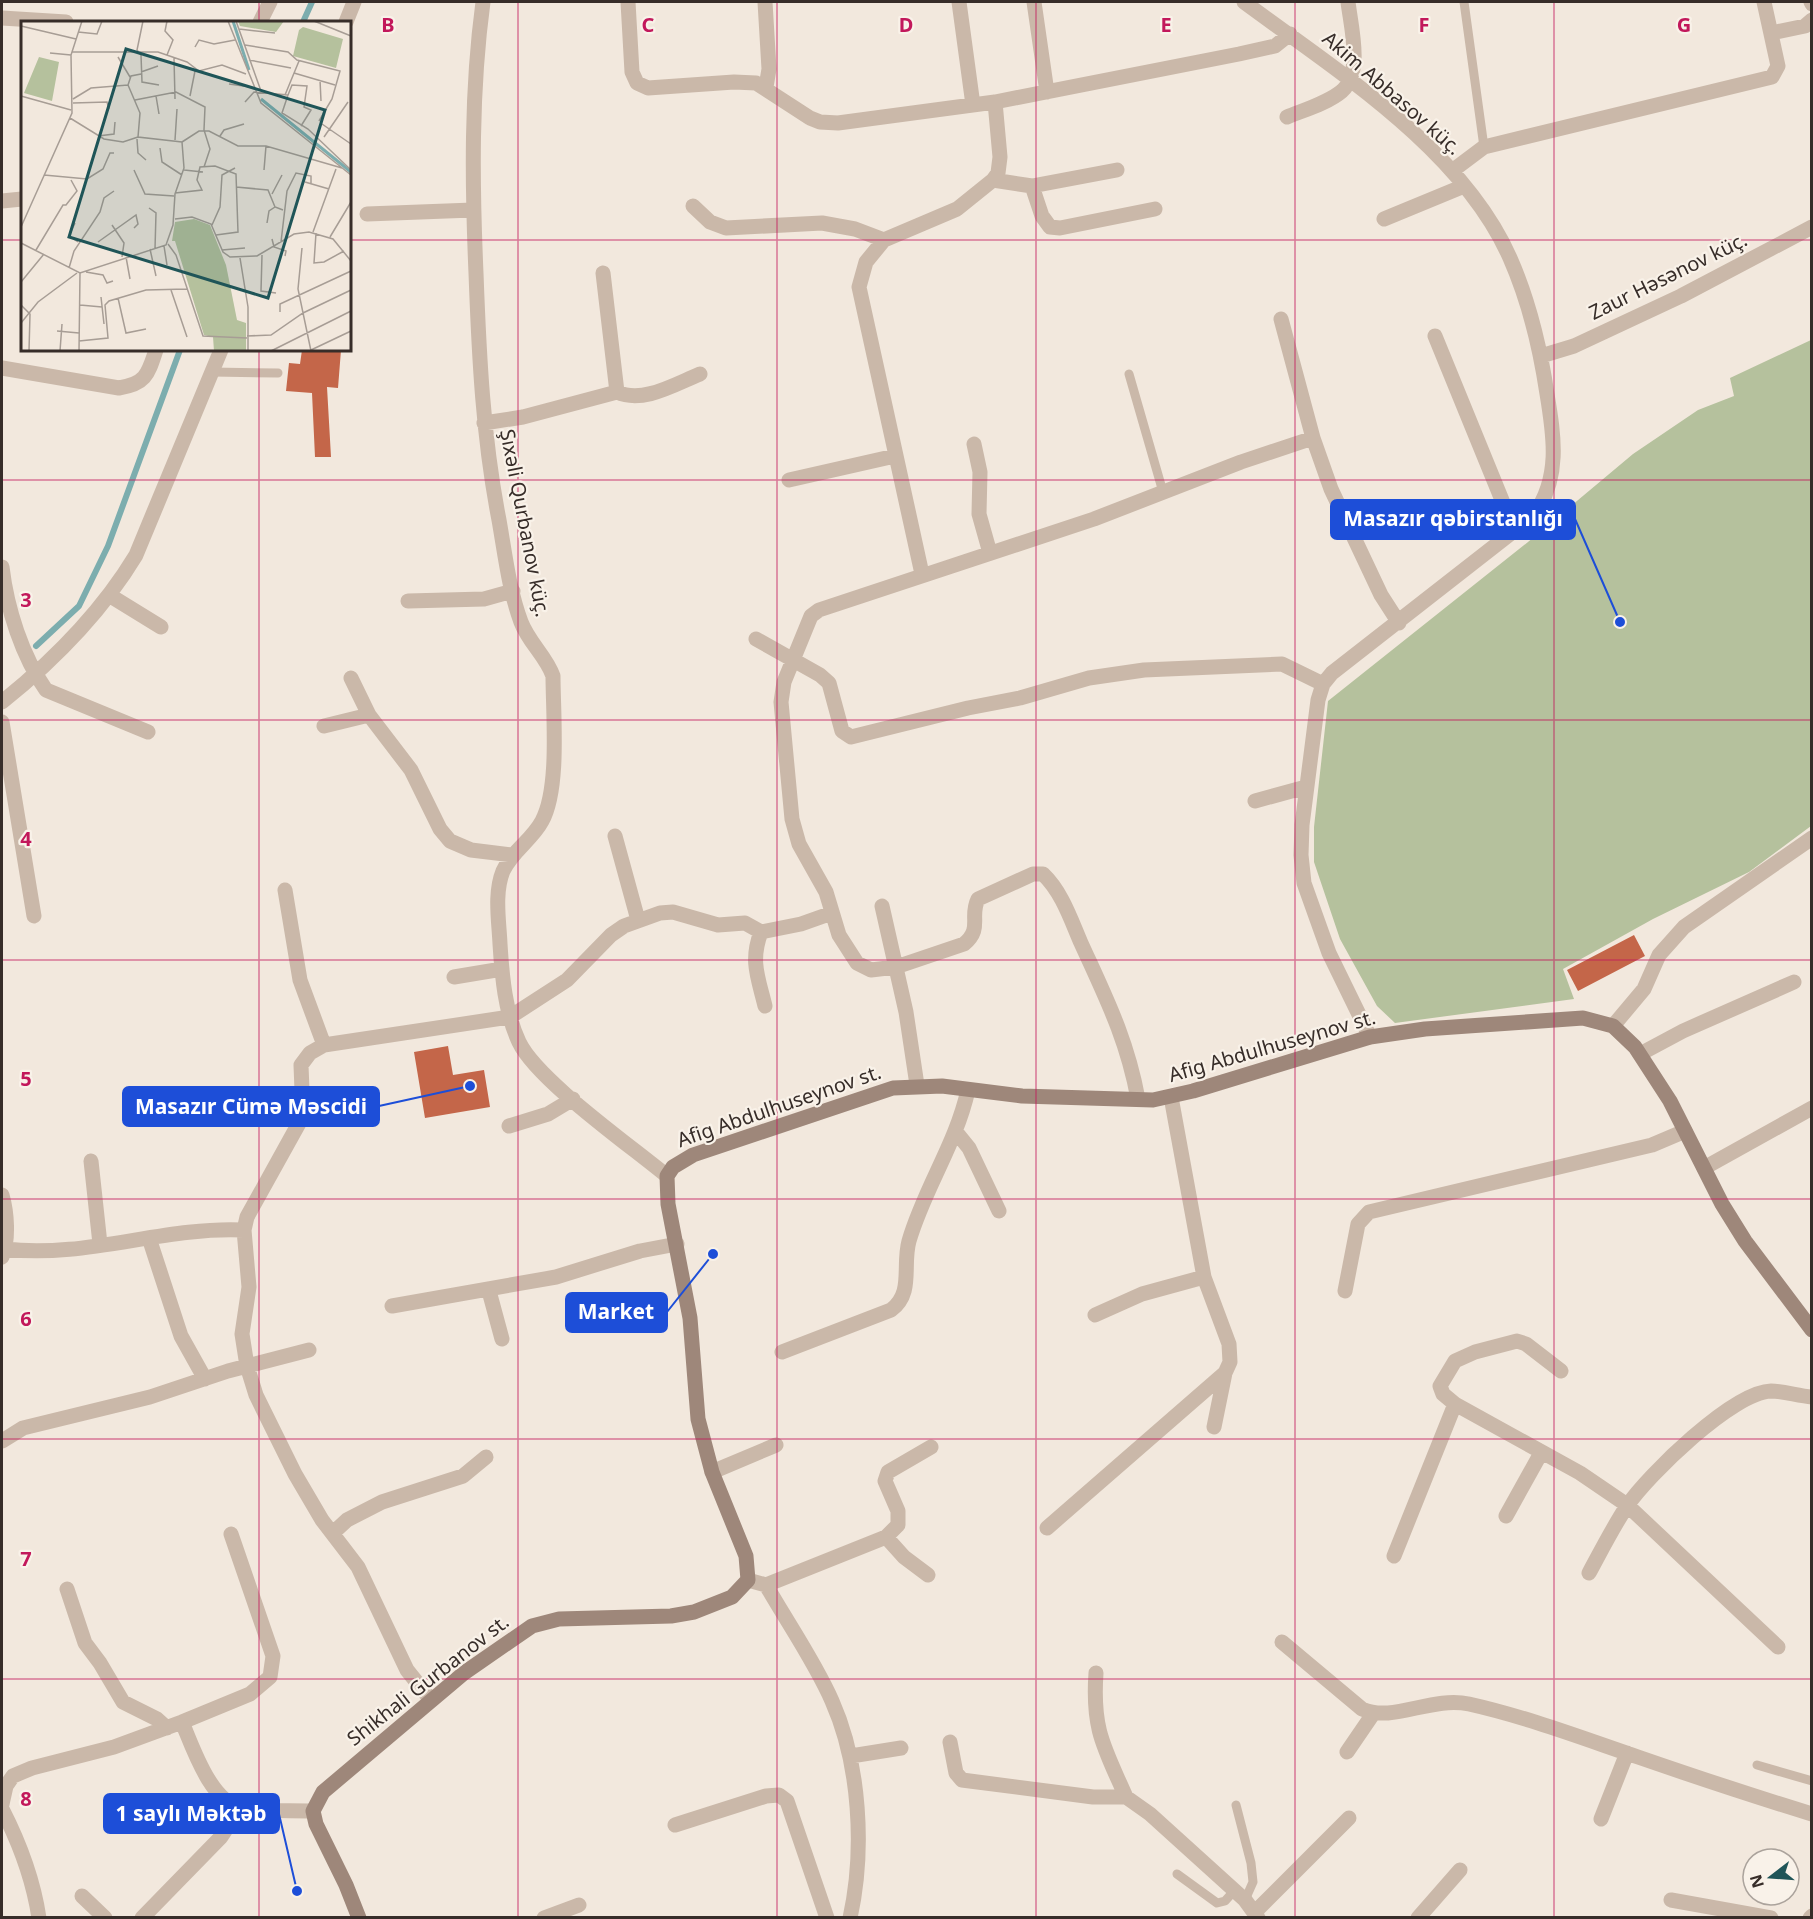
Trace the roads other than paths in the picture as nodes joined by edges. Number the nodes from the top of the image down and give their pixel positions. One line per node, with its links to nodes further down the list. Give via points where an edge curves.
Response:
1 (270, 2): 15 (street)
2 (354, 2): 16 (street)
3 (483, 2): 35 (street, Şıxəli Qurbanov küç., via 474,80)
4 (628, 2): 20 (street, via 632,72 637,83 648,88 734,82)
5 (765, 2): 20 (street, via 769,69)
6 (959, 2): 23 (street)
7 (1034, 2): 21 (street)
8 (1244, 2): 18 (street, Akim Abbasov küç.)
9 (1348, 2): 19 (street, via 1354,68)
10 (1464, 2): 25 (lane)
11 (1764, 2): 17 (street)
12 (2, 18): 14 (street)
13 (1812, 20): 17 (street, via 1805,26)
14 (49, 21)
15 (260, 21)
16 (346, 21)
17 (1771, 33): 25 (street, via 1778,66 1772,77)
18 (1290, 34): 19 (street, Akim Abbasov küç.); 21 (street, via 1275,46 1260,50)
19 (1351, 82): 24 (street, via 1340,93); 27 (street, Akim Abbasov küç.)
20 (766, 87): 23 (street, via 820,122)
21 (1047, 92): 22 (street)
22 (994, 102): 23 (street); 28 (street, via 1000,157)
23 (973, 105)
24 (1287, 117)
25 (1484, 147): 27 (street)
26 (1117, 170): 29 (street)
27 (1452, 171): 30 (street, Akim Abbasov küç.)
28 (993, 180): 29 (street); 39 (street, via 957,209)
29 (1032, 186): 34 (street, via 1050,227)
30 (1464, 186): 37 (street); 45 (street, Akim Abbasov küç., via 1510,257)
31 (21, 199): 32 (street)
32 (2, 201)
33 (693, 206): 39 (street, via 710,222 726,228 822,224 855,229)
34 (1155, 209)
35 (473, 210): 36 (street); 52 (street, Şıxəli Qurbanov küç.)
36 (367, 214)
37 (1384, 219)
38 (1812, 227): 45 (street, Zaur Həsənov küç., via 1670,301 1574,346)
39 (885, 240): 55 (street, via 866,262 859,287)
40 (603, 273): 51 (street)
41 (1281, 319): 53 (street)
42 (1435, 336): 58 (street, via 1504,505)
43 (156, 351): 46 (street, via 148,375 135,385 119,388)
44 (220, 351): 47 (street)
45 (1541, 356): 58 (street, Akim Abbasov küç., via 1554,441 1551,484 1545,501)
46 (2, 368)
47 (212, 372): 48 (lane); 63 (street, via 136,555)
48 (278, 373)
49 (700, 374): 51 (street, via 641,396 628,397)
50 (1129, 374): 57 (lane)
51 (617, 392): 52 (street, via 523,417)
52 (484, 423): 62 (street, Şıxəli Qurbanov küç.)
53 (1313, 438): 57 (street); 66 (street, via 1331,489 1381,595)
54 (974, 444): 59 (street, via 980,472 979,514)
55 (895, 456): 56 (street); 61 (street)
56 (789, 480)
57 (1163, 492): 59 (street)
58 (1520, 529): 66 (street, Akim Abbasov küç.)
59 (990, 553): 61 (street)
60 (2, 567): 65 (street)
61 (922, 574): 69 (street, via 819,610 811,616)
62 (513, 591): 64 (street, via 484,599); 82 (street, Şıxəli Qurbanov küç., via 532,645 549,664 553,676 554,757 543,820)
63 (110, 595): 67 (street); 70 (street)
64 (408, 601)
65 (7, 618): 70 (street)
66 (1399, 623): 72 (street, Akim Abbasov küç.)
67 (161, 627)
68 (756, 639): 69 (street)
69 (792, 659): 72 (street, via 829,683 842,731 852,737 1089,678 1144,670 1282,664); 85 (street, via 782,702 792,819 799,844 826,892)
70 (36, 675): 73 (street); 77 (street, via 46,690)
71 (351, 678): 74 (street)
72 (1323, 684): 78 (street, via 1313,721)
73 (2, 702)
74 (369, 714): 76 (street); 82 (street, via 411,770 450,841 471,850)
75 (2, 722): 86 (street)
76 (324, 726)
77 (148, 732)
78 (1306, 787): 79 (street); 96 (street, via 1301,855 1304,883 1329,953)
79 (1255, 801)
80 (615, 836): 87 (street)
81 (1812, 838): 95 (street, via 1684,927 1659,955 1644,988)
82 (512, 855): 90 (street, Şıxəli Qurbanov küç., via 499,886)
83 (285, 890): 97 (street, via 300,980)
84 (882, 906): 89 (street)
85 (832, 913): 88 (street); 89 (street, via 839,935 857,963 871,970)
86 (34, 916)
87 (638, 920): 88 (street, via 673,912 718,925 745,923); 94 (street, via 611,935 567,980)
88 (761, 932): 93 (street, via 754,949 754,963)
89 (896, 967): 99 (street); 103 (street, via 964,944 976,928 974,907 978,899 1033,874 1043,874 1064,904 1123,1034)
90 (502, 969): 91 (street); 94 (street, Şıxəli Qurbanov küç.)
91 (454, 977)
92 (1794, 982): 98 (street)
93 (765, 1006)
94 (510, 1017): 97 (street); 102 (street, Şıxəli Qurbanov küç., via 519,1043 530,1059)
95 (1613, 1026): 96 (street, Afig Abdulhuseynov st., via 1566,1017); 98 (street, Afig Abdulhuseynov st.)
96 (1370, 1037): 101 (street, Afig Abdulhuseynov st.)
97 (324, 1045): 113 (street, via 310,1053 301,1065 303,1116 262,1186)
98 (1640, 1054): 106 (street, Afig Abdulhuseynov st.)
99 (917, 1085): 100 (street, Afig Abdulhuseynov st.); 110 (street, Afig Abdulhuseynov st., via 866,1095 693,1155 673,1167)
100 (968, 1090): 103 (street, Afig Abdulhuseynov st., via 1022,1096); 107 (street)
101 (1171, 1097): 103 (street, Afig Abdulhuseynov st.); 118 (street)
102 (573, 1099): 105 (street, via 548,1114); 110 (street, Şıxəli Qurbanov küç.)
103 (1138, 1099)
104 (1812, 1108): 109 (street)
105 (509, 1126)
106 (1685, 1131): 109 (street, Afig Abdulhuseynov st.); 120 (street, via 1652,1145 1370,1212 1358,1224)
107 (956, 1132): 112 (street, via 969,1148); 126 (street, via 909,1242 905,1293 900,1303)
108 (91, 1161): 115 (street)
109 (1704, 1168): 123 (street, Afig Abdulhuseynov st., via 1745,1241)
110 (667, 1176): 116 (street, via 668,1204)
111 (2, 1195): 117 (street)
112 (999, 1211)
113 (244, 1230): 114 (street, via 207,1230); 127 (street, via 249,1287 242,1334)
114 (149, 1238): 115 (street); 130 (street, via 181,1336)
115 (100, 1244): 117 (street)
116 (677, 1244): 119 (street); 139 (street, via 690,1318 698,1419)
117 (3, 1254)
118 (1204, 1277): 122 (street, via 1142,1294); 129 (street, via 1229,1344 1230,1362)
119 (489, 1291): 121 (street); 124 (street)
120 (1345, 1291)
121 (392, 1306)
122 (1095, 1315)
123 (1812, 1330)
124 (502, 1339)
125 (309, 1350): 127 (street)
126 (782, 1353)
127 (247, 1366): 130 (street); 143 (street, via 256,1395 295,1474 322,1520)
128 (1561, 1371): 132 (street, via 1517,1341 1475,1352 1455,1360 1440,1386)
129 (1225, 1373): 133 (street); 142 (street)
130 (205, 1379): 134 (street, via 150,1397 22,1428)
131 (1812, 1397): 140 (street, via 1771,1391 1748,1397 1713,1421 1655,1471)
132 (1455, 1404): 137 (street); 146 (street)
133 (1214, 1427)
134 (2, 1441)
135 (776, 1445): 139 (street)
136 (931, 1447): 145 (street, via 888,1472 885,1481 898,1511 898,1525)
137 (1541, 1453): 140 (street, via 1580,1473); 141 (street)
138 (486, 1457): 143 (street, via 463,1476 382,1502 347,1520)
139 (712, 1472): 149 (street, via 746,1556)
140 (1627, 1505): 147 (street); 153 (street)
141 (1506, 1516)
142 (1047, 1528)
143 (334, 1532): 155 (street, via 357,1567 407,1670)
144 (231, 1533): 157 (street, via 273,1656 270,1677 250,1694)
145 (886, 1537): 148 (street); 150 (street)
146 (1394, 1556)
147 (1589, 1573)
148 (928, 1575)
149 (748, 1580): 150 (street); 155 (street, Shikhali Gurbanov st., via 732,1597 694,1612 559,1619 532,1626)
150 (766, 1585): 162 (street, via 832,1700)
151 (67, 1589): 157 (street, via 85,1643 123,1702)
152 (1282, 1642): 156 (street)
153 (1778, 1647)
154 (1096, 1673): 165 (street, via 1094,1706 1100,1736)
155 (431, 1700): 170 (street, Shikhali Gurbanov st., via 323,1792)
156 (1373, 1714): 160 (street); 161 (street, via 1458,1702 1513,1714)
157 (174, 1725): 166 (street, via 13,1776); 168 (street, via 210,1782 225,1800)
158 (950, 1742): 165 (street, via 956,1773 962,1780 1093,1797)
159 (902, 1748): 162 (street)
160 (1347, 1752)
161 (1627, 1754): 171 (street); 173 (street)
162 (851, 1756): 187 (street, via 857,1870)
163 (1757, 1765): 164 (lane)
164 (1812, 1781)
165 (1126, 1797): 180 (street, via 1150,1814)
166 (2, 1804)
167 (1236, 1805): 180 (lane, via 1251,1863 1253,1882)
168 (240, 1808): 170 (street); 183 (street, via 221,1838)
169 (2, 1809): 181 (street, via 21,1850)
170 (313, 1811): 184 (street)
171 (1812, 1814)
172 (1349, 1818): 180 (street)
173 (1601, 1820)
174 (675, 1825): 186 (street, via 779,1795 787,1802)
175 (1460, 1870): 188 (street)
176 (1177, 1874): 180 (lane, via 1216,1903)
177 (82, 1896): 182 (street)
178 (1671, 1900): 189 (street)
179 (579, 1905): 185 (street)
180 (1248, 1905)
181 (39, 1917)
182 (105, 1917)
183 (142, 1917)
184 (359, 1917)
185 (544, 1917)
186 (826, 1917)
187 (850, 1917)
188 (1418, 1917)
189 (1770, 1917)

